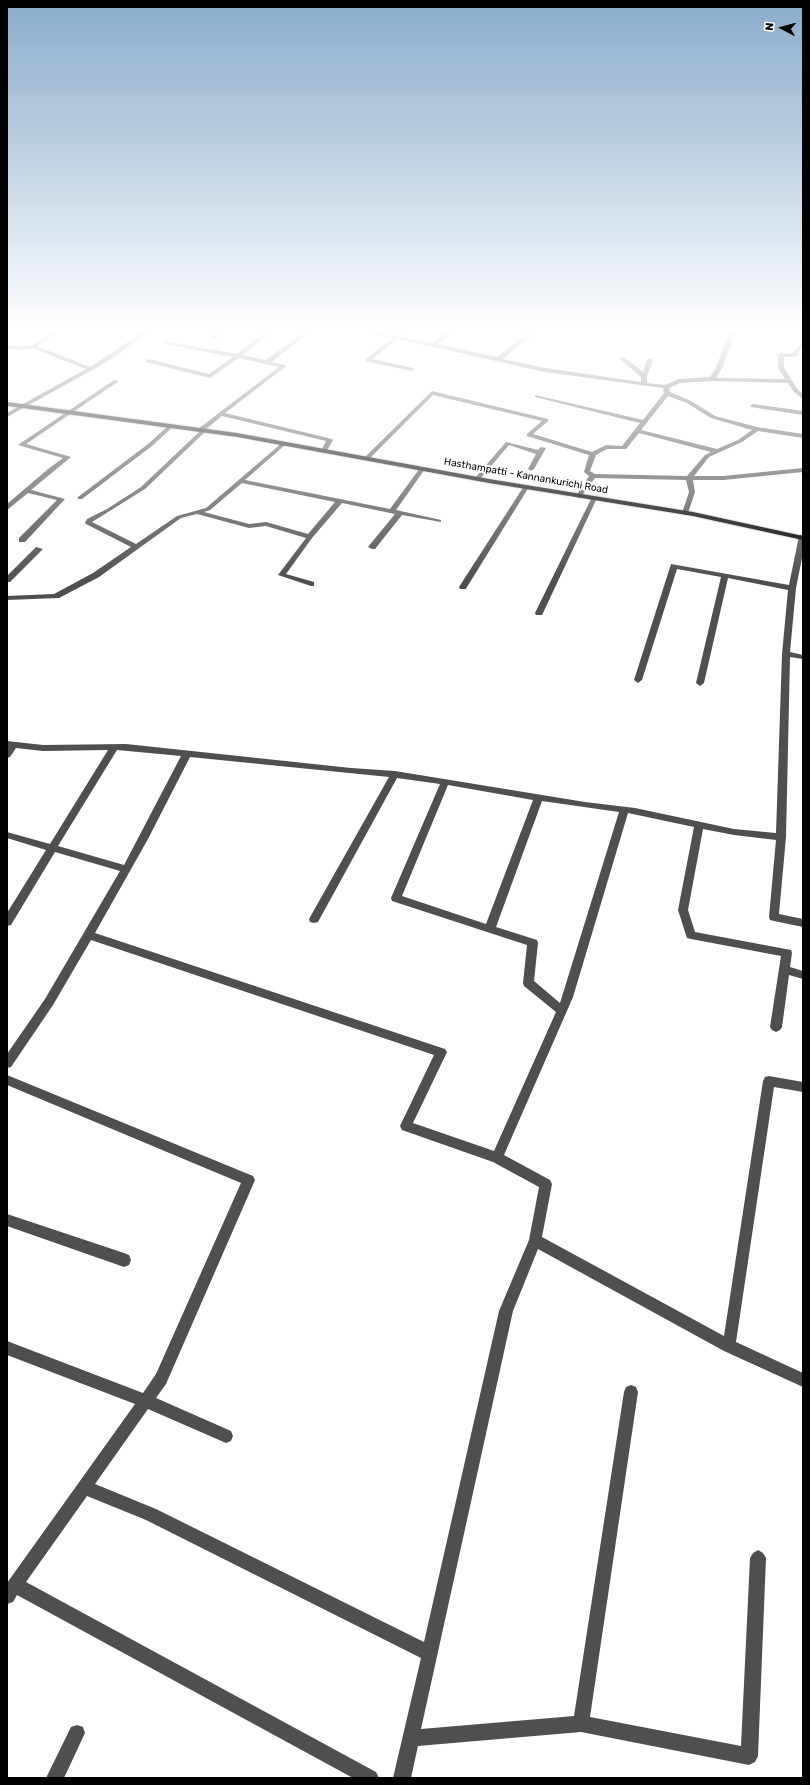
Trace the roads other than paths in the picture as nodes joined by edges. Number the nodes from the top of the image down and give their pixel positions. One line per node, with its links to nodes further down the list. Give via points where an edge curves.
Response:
1 (69, 413): 30 (street, via 21,445 68,457)
2 (80, 413): 10 (main road, Hasthampatti - Kannankurichi Road)
3 (412, 413): 21 (street)
4 (518, 413): 15 (street, via 546,420 530,435)
5 (608, 413): 9 (street)
6 (650, 413): 9 (street)
7 (707, 413): 11 (street)
8 (221, 414): 12 (street); 17 (street, via 330,440)
9 (644, 422): 13 (street)
10 (171, 426): 12 (main road, Hasthampatti - Kannankurichi Road); 33 (street)
11 (757, 429): 14 (street); 18 (street, via 740,441)
12 (202, 430): 16 (main road, Hasthampatti - Kannankurichi Road); 46 (street, via 143,488 90,519 88,523)
13 (637, 431): 18 (street); 20 (street, via 624,448 606,447)
14 (803, 436)
15 (547, 440): 19 (street); 20 (street)
16 (284, 444): 17 (main road, Hasthampatti - Kannankurichi Road); 28 (street)
17 (324, 451): 21 (main road, Hasthampatti - Kannankurichi Road)
18 (716, 451): 26 (street, via 707,456)
19 (540, 453): 23 (street); 27 (street, via 508,443)
20 (593, 454): 25 (street, via 587,472)
21 (366, 459): 22 (main road, Hasthampatti - Kannankurichi Road)
22 (422, 469): 27 (main road, Hasthampatti - Kannankurichi Road); 38 (street)
23 (531, 469)
24 (803, 470): 26 (street, via 723,478)
25 (593, 476): 26 (street); 31 (street)
26 (689, 478): 41 (street, via 692,492)
27 (477, 479): 29 (main road, Hasthampatti - Kannankurichi Road)
28 (240, 481): 36 (street); 39 (street, via 208,509)
29 (526, 487): 31 (main road, Hasthampatti - Kannankurichi Road); 52 (street)
30 (26, 491): 35 (street); 45 (street, via 62,499)
31 (579, 496): 34 (main road, Hasthampatti - Kannankurichi Road)
32 (7, 497): 35 (street)
33 (80, 498)
34 (594, 498): 41 (main road, Hasthampatti - Kannankurichi Road); 55 (street)
35 (17, 499): 37 (street)
36 (340, 501): 38 (street); 43 (street)
37 (7, 508)
38 (392, 511): 40 (street)
39 (196, 512): 43 (street, via 249,526 266,524); 46 (street, via 179,517)
40 (400, 513): 42 (street); 47 (street)
41 (684, 513): 44 (main road, Hasthampatti - Kannankurichi Road)
42 (439, 521)
43 (310, 537): 51 (street, via 282,575)
44 (803, 537): 53 (street)
45 (22, 540)
46 (136, 547): 54 (street, via 96,575 56,596)
47 (372, 547)
48 (39, 549): 50 (street)
49 (725, 575): 53 (street); 58 (street, via 674,566); 59 (street)
50 (7, 580)
51 (311, 584)
52 (463, 587)
53 (792, 588): 56 (street)
54 (7, 598)
55 (539, 613)
56 (786, 654): 57 (street); 70 (street)
57 (803, 657)
58 (638, 680)
59 (700, 683)
60 (11, 745): 61 (street, via 43,748); 63 (street)
61 (114, 747): 62 (street); 71 (street)
62 (187, 753): 64 (street); 72 (street)
63 (7, 755)
64 (395, 774): 65 (street); 73 (street)
65 (445, 782): 66 (street); 76 (street, via 396,898)
66 (538, 798): 67 (street); 76 (street)
67 (624, 810): 68 (street); 80 (street)
68 (699, 825): 70 (street, via 734,832); 78 (street, via 683,910 691,935 787,953)
69 (7, 835): 71 (street)
70 (781, 836): 75 (street, via 774,917)
71 (52, 847): 72 (street); 74 (street)
72 (126, 869): 77 (street)
73 (314, 918)
74 (7, 922)
75 (803, 923)
76 (490, 928): 80 (street, via 533,943 528,982)
77 (89, 936): 82 (street, via 49,1002); 85 (street, via 441,1052 406,1126)
78 (785, 970): 79 (street); 81 (street)
79 (803, 975)
80 (562, 1010): 85 (street)
81 (776, 1027)
82 (7, 1063)
83 (7, 1080): 93 (street, via 249,1180 161,1379)
84 (803, 1087): 89 (street, via 769,1081)
85 (497, 1158): 87 (street, via 546,1184)
86 (7, 1220): 88 (street)
87 (535, 1240): 89 (street); 98 (street, via 506,1311)
88 (124, 1260)
89 (729, 1346): 91 (street)
90 (7, 1348): 93 (street)
91 (803, 1380)
92 (630, 1392): 99 (street)
93 (145, 1401): 94 (street); 95 (street)
94 (226, 1436)
95 (84, 1487): 97 (street); 98 (street, via 152,1514)
96 (758, 1558): 99 (street, via 749,1756)
97 (11, 1590): 103 (street)
98 (430, 1654): 101 (street)
99 (581, 1724): 101 (street)
100 (77, 1733): 102 (street)
101 (412, 1738): 104 (street)
102 (55, 1778)
103 (370, 1778)
104 (402, 1778)

